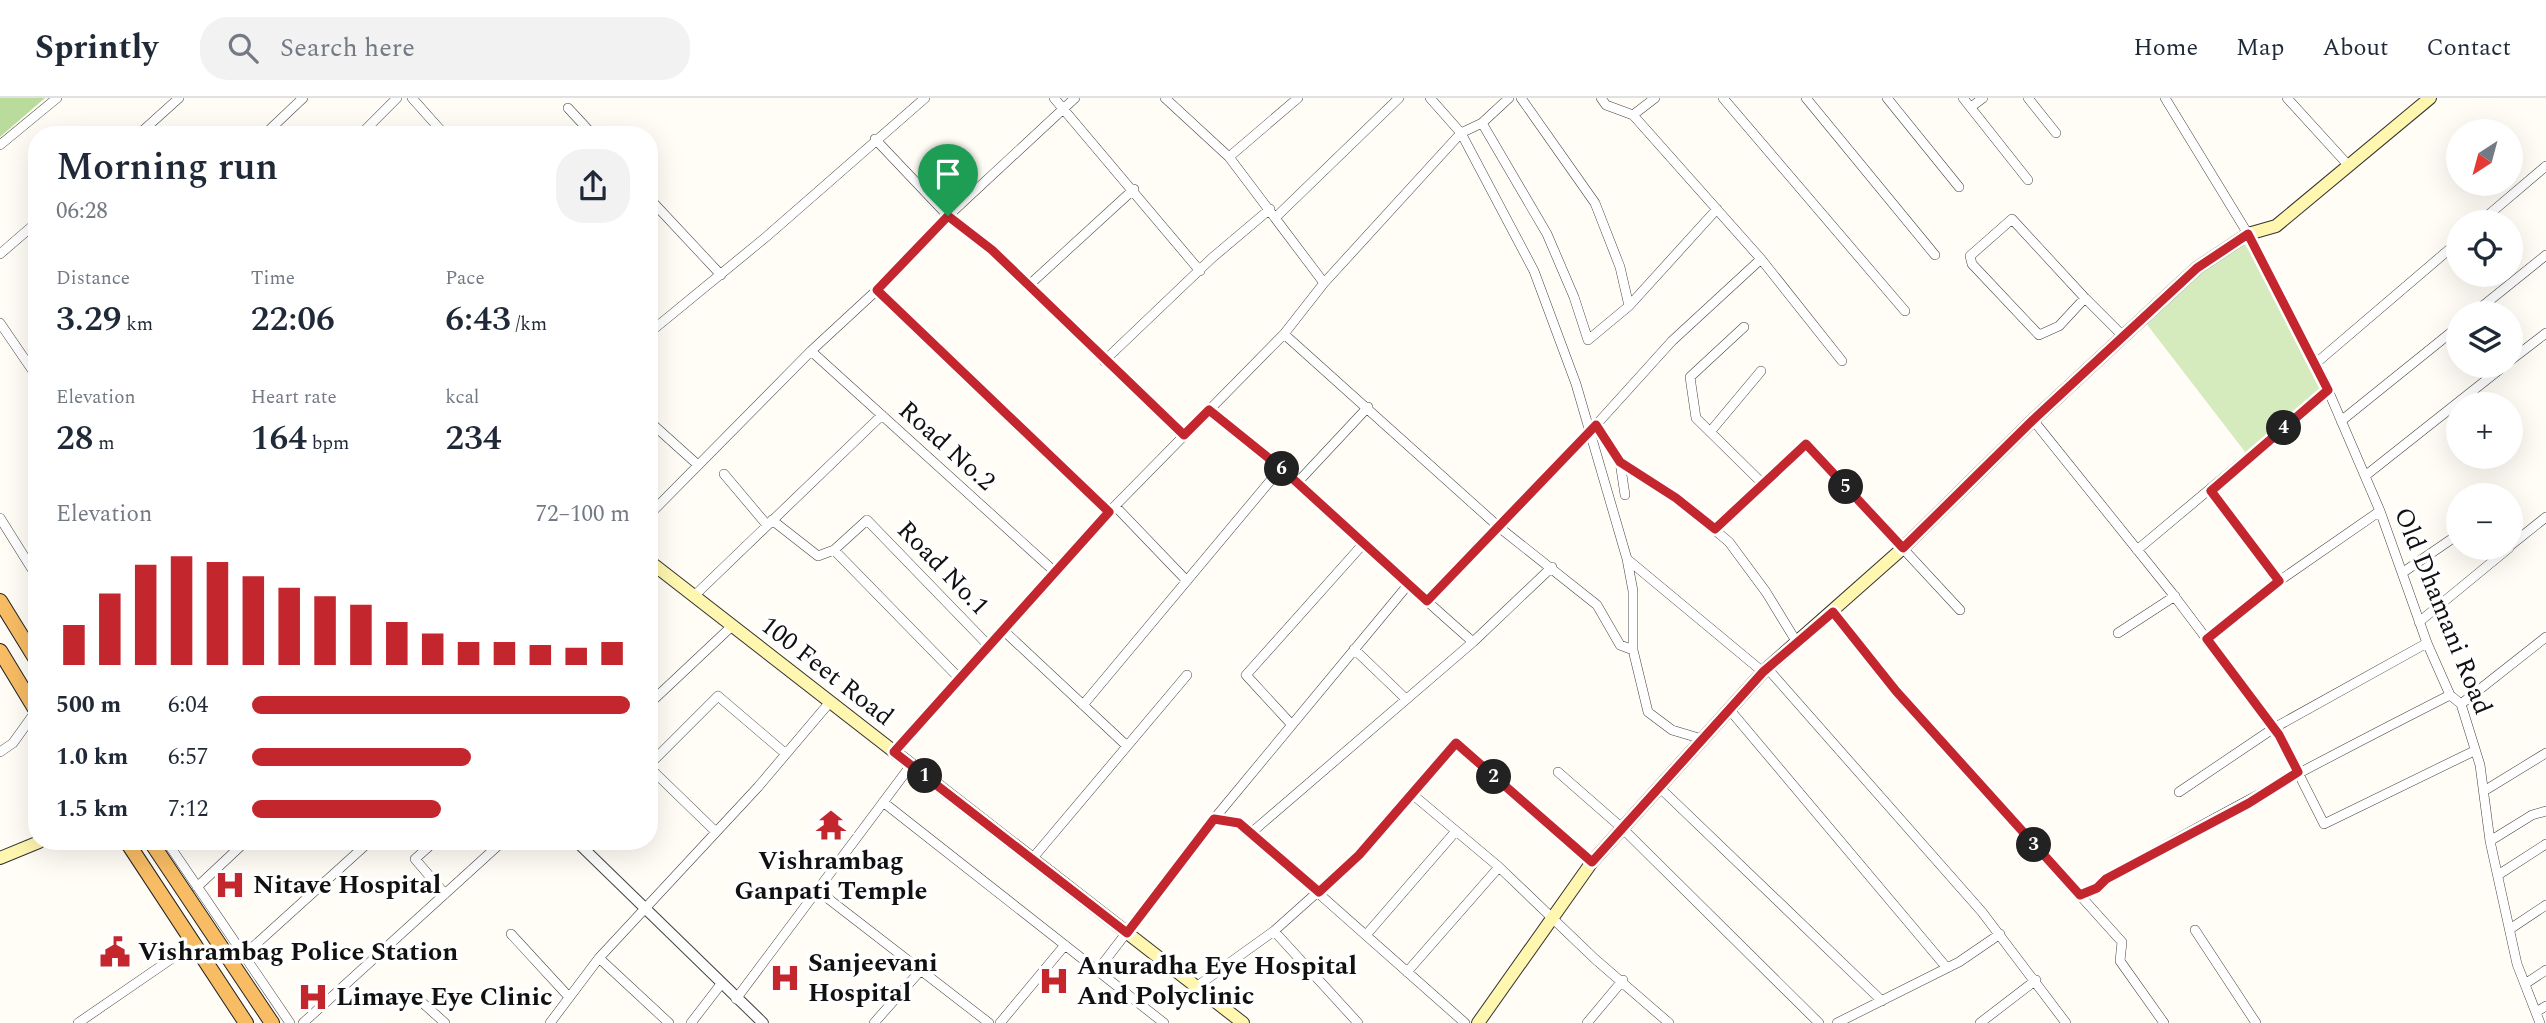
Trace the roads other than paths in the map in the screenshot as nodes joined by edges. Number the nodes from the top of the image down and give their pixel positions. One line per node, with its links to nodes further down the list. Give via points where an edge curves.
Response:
1 (57, 98): 39 (street)
2 (179, 98): 31 (street)
3 (303, 98): 32 (street)
4 (397, 98): 33 (street)
5 (412, 98): 34 (street)
6 (925, 98): 38 (street)
7 (1054, 98): 28 (street)
8 (1075, 98): 28 (street)
9 (1298, 98): 40 (street)
10 (1399, 98): 49 (street)
11 (1430, 98): 36 (street)
12 (1508, 98): 30 (street)
13 (1521, 98): 65 (street, via 1595,203 1620,267)
14 (1601, 98): 29 (street, via 1606,105)
15 (1656, 98): 29 (street)
16 (1723, 98): 66 (street)
17 (1806, 98): 55 (street)
18 (1887, 98): 44 (street)
19 (1963, 98): 26 (street)
20 (1983, 98): 26 (street)
21 (2028, 98): 37 (street)
22 (2165, 98): 52 (street, Old Dhamani Road)
23 (2287, 98): 41 (street)
24 (2430, 98): 41 (main road)
25 (1167, 99): 40 (street)
26 (1971, 107): 43 (street)
27 (568, 108): 35 (street)
28 (1064, 108): 45 (street); 50 (street)
29 (1633, 115): 46 (street)
30 (1482, 123): 36 (street); 65 (street, via 1547,234 1588,340)
31 (148, 126)
32 (273, 126)
33 (369, 126)
34 (437, 126)
35 (585, 126)
36 (1461, 132): 60 (street); 91 (street, via 1534,271 1576,384)
37 (2056, 133)
38 (876, 139): 50 (street); 59 (street)
39 (0, 145)
40 (1229, 158): 49 (street)
41 (2349, 166): 52 (main road, via 2276,226)
42 (2546, 166): 48 (street)
43 (2028, 180)
44 (1959, 187)
45 (1134, 190): 58 (street); 61 (street)
46 (1717, 209): 57 (street); 65 (street)
47 (658, 210): 59 (street)
48 (2494, 210)
49 (1273, 213): 58 (street); 60 (street)
50 (948, 216): 61 (street); 62 (street)
51 (28, 230): 54 (street)
52 (2248, 234): 72 (main road, via 2197,268); 79 (street, Old Dhamani Road)
53 (2446, 252): 79 (street)
54 (0, 254)
55 (1935, 255)
56 (2546, 255): 64 (street)
57 (1761, 260): 77 (street); 88 (street, via 1672,341)
58 (1200, 271): 76 (street)
59 (721, 275): 68 (street)
60 (1324, 283): 71 (street)
61 (1028, 286): 76 (street)
62 (877, 290): 74 (street); 103 (street)
63 (2084, 297): 72 (street, via 2012,219 1970,256 1972,264 2039,335 2059,326 2085,298)
64 (2489, 301)
65 (1629, 306)
66 (1905, 311)
67 (0, 323): 78 (street)
68 (658, 326)
69 (1744, 327): 90 (street, via 1690,377 1696,418)
70 (2546, 333): 75 (street)
71 (1284, 334): 83 (street); 84 (street)
72 (2123, 336): 86 (main road)
73 (2446, 336): 87 (street)
74 (811, 351): 85 (street, Road No.2); 94 (street)
75 (2523, 351)
76 (1104, 361): 92 (street)
77 (1842, 361)
78 (28, 364)
79 (2315, 364): 82 (street, Old Dhamani Road)
80 (1761, 371): 90 (street)
81 (2489, 378): 97 (street)
82 (2328, 390): 87 (street, Old Dhamani Road); 100 (street)
83 (1368, 407): 98 (street); 108 (street)
84 (1209, 410): 92 (street); 95 (street)
85 (882, 415): 107 (street); 121 (street, Road No.2)
86 (2033, 420): 113 (main road); 115 (street)
87 (2341, 421): 97 (street, Old Dhamani Road)
88 (1596, 425): 91 (street); 93 (street)
89 (658, 429): 94 (street)
90 (1710, 432): 99 (street)
91 (1588, 433): 108 (street); 116 (street)
92 (1184, 435): 103 (street)
93 (1620, 462): 101 (street); 109 (street)
94 (698, 465): 102 (street)
95 (1281, 468): 98 (street); 123 (street)
96 (724, 474): 107 (street)
97 (2365, 476): 104 (street, Old Dhamani Road)
98 (1297, 484): 111 (street)
99 (1763, 484): 109 (street); 113 (street, via 1806,444)
100 (2211, 491): 115 (street); 124 (street)
101 (1625, 495)
102 (658, 506)
103 (1112, 509): 121 (street); 123 (street)
104 (2380, 512): 122 (street, Old Dhamani Road); 124 (street)
105 (2546, 517): 110 (street)
106 (0, 518): 118 (street)
107 (770, 523): 114 (street, via 818,556); 126 (street)
108 (1500, 527): 119 (street); 129 (street)
109 (1715, 529): 138 (street, via 1766,592)
110 (2523, 536)
111 (1364, 543): 125 (street); 158 (street, via 1246,675)
112 (2446, 543): 122 (street)
113 (1903, 548): 130 (street); 131 (main road)
114 (834, 550): 142 (street, Road No.1, via 867,520); 148 (street)
115 (2137, 550): 127 (street)
116 (1627, 559): 144 (street, via 1633,591); 146 (street)
117 (2494, 560): 132 (street)
118 (28, 563)
119 (1552, 567): 139 (street); 144 (street, via 1597,605 1620,645)
120 (658, 568): 126 (main road, 100 Feet Road)
121 (1055, 572): 134 (street)
122 (2402, 573): 132 (street, Old Dhamani Road)
123 (1187, 580): 155 (street)
124 (2279, 581): 137 (street)
125 (1406, 586): 129 (street); 143 (street)
126 (694, 596): 133 (main road, 100 Feet Road)
127 (2175, 596): 135 (street); 137 (street)
128 (0, 601): 141 (highway)
129 (1427, 601): 139 (street)
130 (1959, 610)
131 (1833, 612): 138 (main road); 203 (street, via 1896,691)
132 (2419, 622): 140 (street, Old Dhamani Road)
133 (732, 626): 151 (street); 153 (main road, 100 Feet Road)
134 (1003, 630): 142 (street); 155 (street)
135 (2118, 634)
136 (2546, 637): 154 (street)
137 (2207, 639): 159 (street)
138 (1796, 641): 146 (main road)
139 (1473, 642): 152 (street)
140 (2427, 643): 149 (street, Old Dhamani Road); 159 (street)
141 (28, 646)
142 (989, 646): 148 (street)
143 (1354, 649): 152 (street); 158 (street)
144 (1633, 650): 160 (street, via 1648,712 1672,730)
145 (0, 651): 150 (highway)
146 (1765, 670): 156 (main road); 212 (street)
147 (1187, 675): 161 (street)
148 (960, 679): 164 (street)
149 (2450, 695): 154 (street, Old Dhamani Road); 170 (street)
150 (28, 696)
151 (658, 696)
152 (1406, 699): 182 (street)
153 (830, 702): 164 (main road, 100 Feet Road); 166 (street)
154 (2462, 704): 162 (street, Old Dhamani Road)
155 (1083, 705): 161 (street)
156 (1729, 709): 160 (main road); 218 (street)
157 (28, 723): 163 (street)
158 (1292, 725): 178 (street)
159 (2274, 728): 170 (street); 174 (street)
160 (1702, 739): 172 (main road)
161 (1127, 746): 195 (street)
162 (2474, 751): 170 (street, via 2324,824); 173 (street, Old Dhamani Road)
163 (0, 752)
164 (894, 752): 168 (main road, 100 Feet Road)
165 (2546, 753): 173 (street)
166 (786, 754): 167 (street, via 718,696); 181 (street)
167 (658, 757)
168 (911, 765): 176 (street); 195 (main road, 100 Feet Road)
169 (1558, 772): 179 (street)
170 (2298, 772): 203 (street)
171 (658, 775): 181 (street)
172 (1659, 787): 179 (main road); 230 (street)
173 (2484, 791): 183 (street, Old Dhamani Road)
174 (2179, 792)
175 (1412, 794): 180 (street); 196 (street, via 1456,743); 201 (street, via 1359,855)
176 (883, 802): 200 (street); 215 (street)
177 (2546, 811): 183 (street)
178 (1214, 819): 182 (street, via 1239,823); 210 (street)
179 (1622, 828): 196 (main road); 255 (street)
180 (1456, 831): 197 (street); 213 (street)
181 (716, 832): 205 (street)
182 (1251, 833): 201 (street)
183 (2490, 841): 198 (street, Old Dhamani Road)
184 (2546, 844): 198 (street)
185 (28, 847): 194 (main road)
186 (132, 850): 214 (highway)
187 (155, 850): 236 (highway)
188 (172, 850): 199 (street)
189 (236, 850): 199 (street)
190 (360, 850): 216 (street)
191 (425, 850): 202 (street, via 415,859)
192 (493, 850): 202 (street)
193 (585, 850): 205 (street)
194 (0, 858)
195 (1032, 859): 210 (main road, 100 Feet Road)
196 (1592, 862): 206 (main road)
197 (1499, 867): 206 (street); 222 (street)
198 (2498, 875): 207 (street, Old Dhamani Road)
199 (197, 887): 216 (street)
200 (817, 890): 220 (street); 229 (street)
201 (1319, 892): 209 (street); 213 (street)
202 (445, 894): 238 (street)
203 (2080, 895): 258 (street, via 2122,942 2120,961)
204 (2546, 905): 207 (street)
205 (644, 908): 217 (street); 226 (street)
206 (1551, 917): 223 (street); 252 (main road)
207 (2510, 929): 225 (street, Old Dhamani Road)
208 (2195, 930): 259 (street)
209 (1274, 931): 227 (street); 250 (street)
210 (1127, 933): 221 (street); 227 (main road, 100 Feet Road)
211 (510, 934): 228 (street)
212 (2000, 934): 218 (street); 224 (street)
213 (1366, 935): 222 (street)
214 (193, 944): 234 (street); 235 (highway)
215 (1065, 945): 221 (street); 247 (street)
216 (244, 955): 237 (street)
217 (599, 958): 228 (street); 242 (street)
218 (1947, 968): 230 (street)
219 (2546, 970): 225 (street)
220 (921, 971): 245 (street); 246 (street)
221 (1097, 971): 248 (street)
222 (1407, 972): 251 (street)
223 (1623, 980): 253 (street); 254 (street)
224 (2036, 980): 233 (street); 257 (street)
225 (2525, 984): 232 (street, Old Dhamani Road)
226 (722, 985): 229 (street); 243 (street)
227 (1196, 986): 249 (main road, 100 Feet Road)
228 (569, 997): 241 (street)
229 (736, 999): 244 (street)
230 (1882, 1001): 256 (street)
231 (2546, 1006): 232 (street)
232 (2536, 1012): 260 (street, Old Dhamani Road)
233 (2064, 1022)
234 (78, 1023)
235 (246, 1023)
236 (272, 1023)
237 (290, 1023)
238 (303, 1023)
239 (433, 1023): 240 (street, via 416,997)
240 (445, 1023)
241 (550, 1023)
242 (669, 1023)
243 (691, 1023)
244 (763, 1023)
245 (874, 1023)
246 (989, 1023)
247 (1000, 1023)
248 (1164, 1023)
249 (1243, 1023)
250 (1358, 1023)
251 (1465, 1023)
252 (1478, 1023)
253 (1587, 1023)
254 (1669, 1023)
255 (1819, 1023)
256 (1837, 1023)
257 (1980, 1023)
258 (2164, 1023)
259 (2256, 1023)
260 (2540, 1023)

